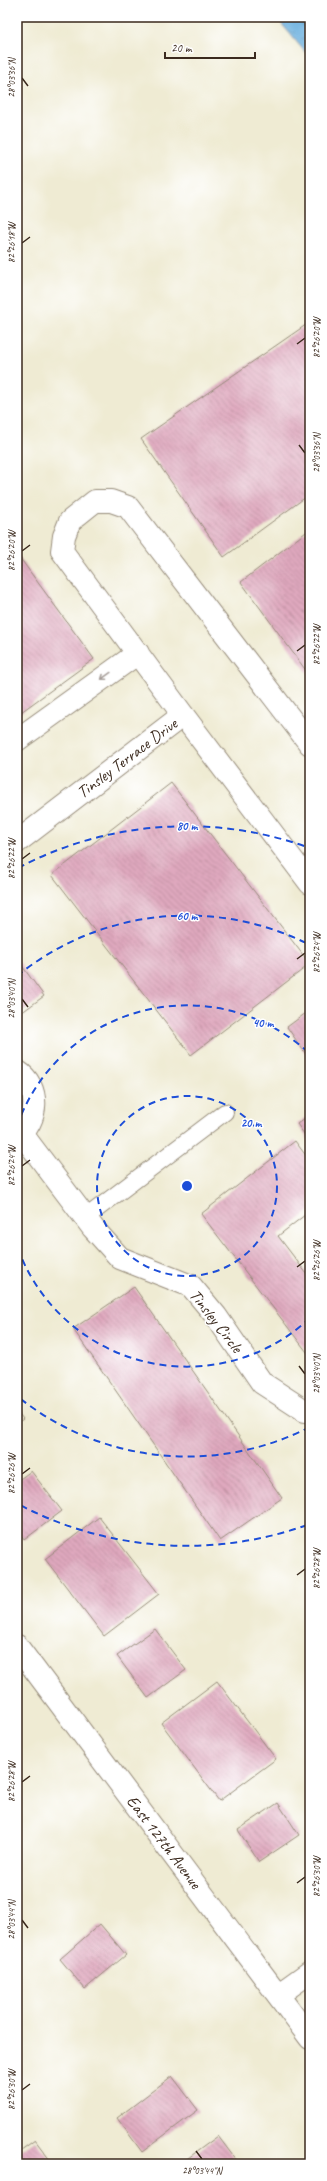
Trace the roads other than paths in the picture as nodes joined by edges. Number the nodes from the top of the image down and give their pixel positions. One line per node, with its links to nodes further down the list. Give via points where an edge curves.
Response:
1 (138, 653): 2 (street); 3 (street, one-way to 3); 4 (street, via 62,550 70,521 95,501 112,501 128,507)
2 (183, 715): 5 (street, Tinsley Terrace Drive); 6 (street, Tinsley Terrace Drive)
3 (17, 740)
4 (310, 744)
5 (17, 842)
6 (310, 883)
7 (17, 1071): 9 (street, Tinsley Circle, via 30,1085 34,1097 30,1123)
8 (225, 1112): 10 (lane)
9 (20, 1136): 10 (street, Tinsley Circle)
10 (85, 1218): 11 (street, Tinsley Circle, via 120,1258 191,1286 216,1316 262,1383 305,1411)
11 (310, 1411)
12 (17, 1646): 14 (street, East 127th Avenue)
13 (310, 1972): 14 (street)
14 (278, 1995): 15 (street, East 127th Avenue)
15 (310, 2038)

